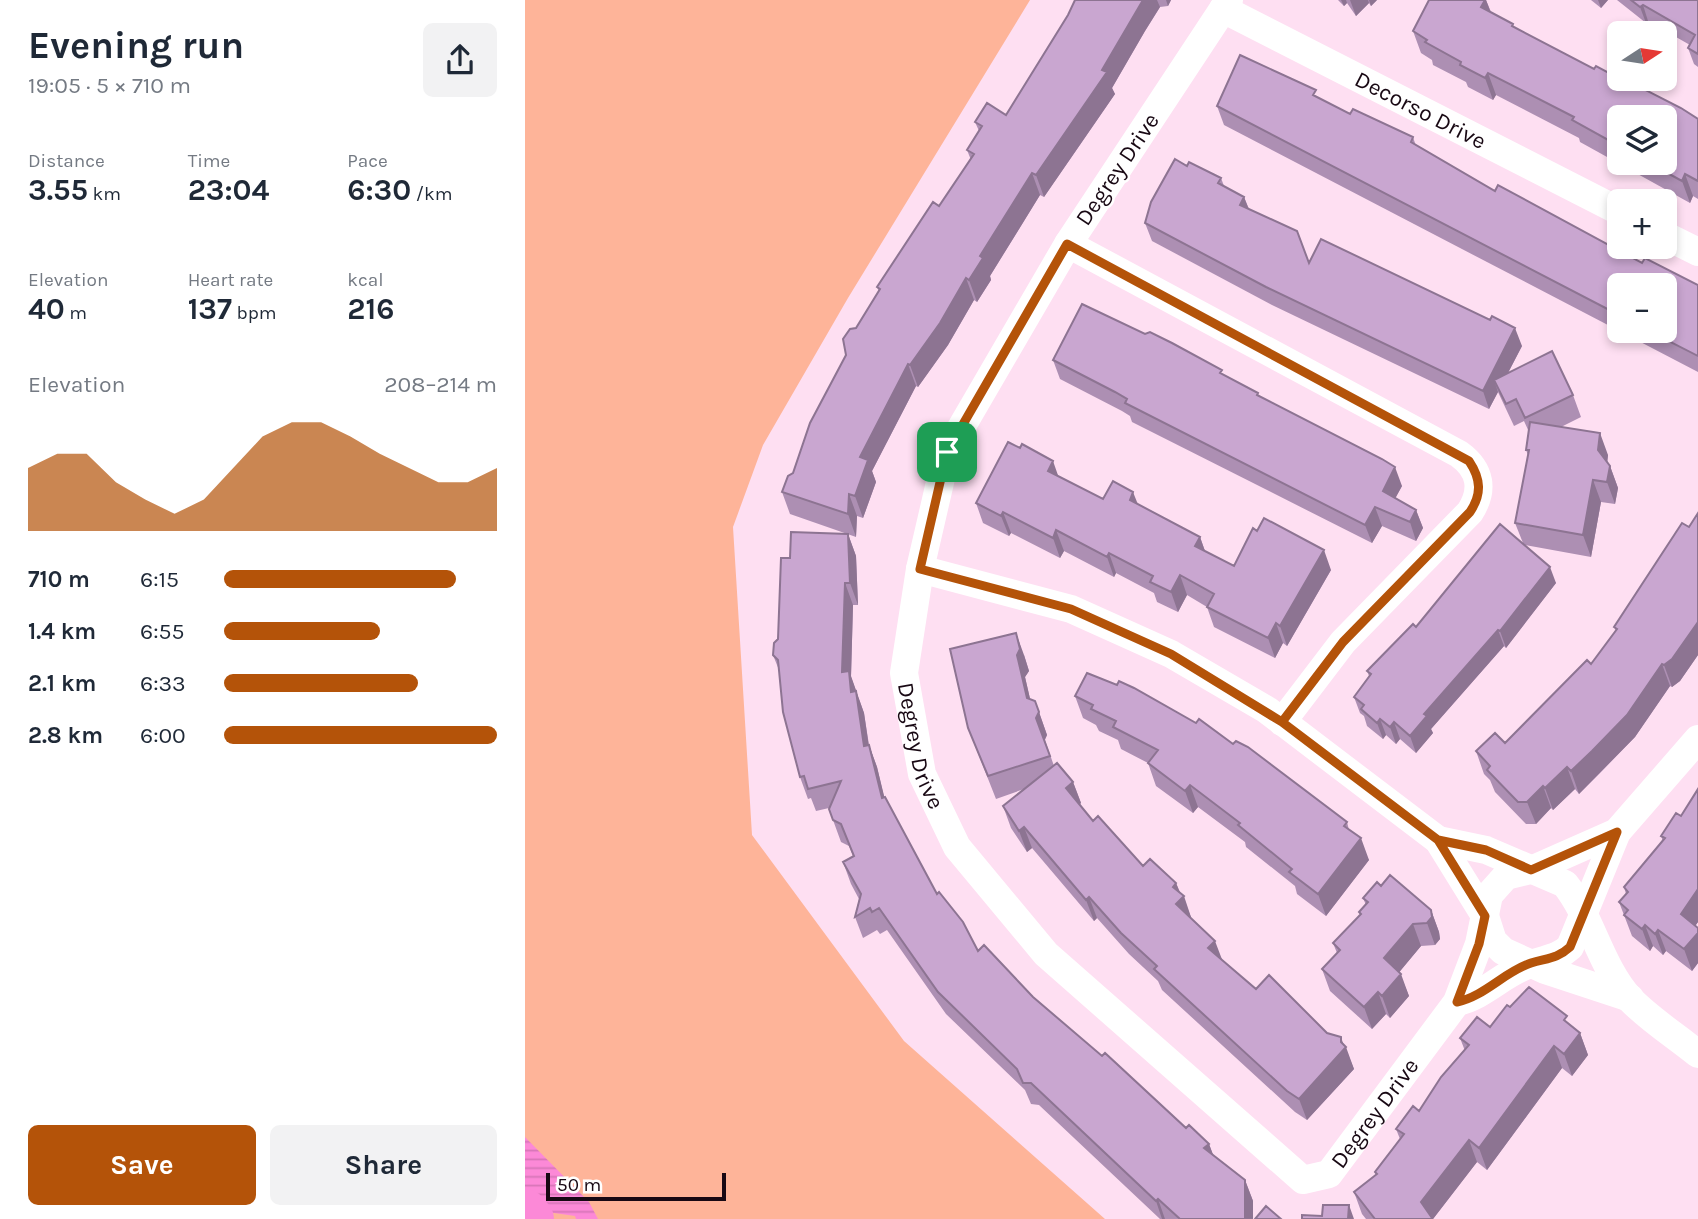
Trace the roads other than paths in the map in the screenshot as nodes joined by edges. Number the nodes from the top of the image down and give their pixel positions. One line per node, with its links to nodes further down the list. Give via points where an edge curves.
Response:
1 (1226, 4): 2 (street, Decorso Drive); 4 (street, Degrey Drive)
2 (1607, 205)
3 (1677, 242): 5 (street)
4 (1067, 244): 6 (street, Degrey Drive, via 947,452); 7 (street, via 1459,454 1475,470 1479,492 1470,512 1343,642)
5 (1698, 252)
6 (920, 569): 7 (street, via 1071,609 1171,654); 16 (street, Degrey Drive, via 904,673 922,774 957,847 1046,954 1303,1180 1329,1174)
7 (1282, 722): 10 (street)
8 (1698, 739): 9 (street)
9 (1617, 832): 11 (street); 12 (street)
10 (1438, 840): 11 (street, via 1486,850); 13 (street)
11 (1531, 870): 12 (street, via 1565,884); 13 (street, via 1506,876 1489,895)
12 (1582, 914): 14 (street, via 1570,947 1559,957); 15 (street)
13 (1485, 916): 14 (street, via 1493,941); 16 (street, Degrey Drive)
14 (1530, 964): 15 (street); 16 (street, Degrey Drive)
15 (1630, 998): 17 (street)
16 (1457, 1002)
17 (1698, 1054)

